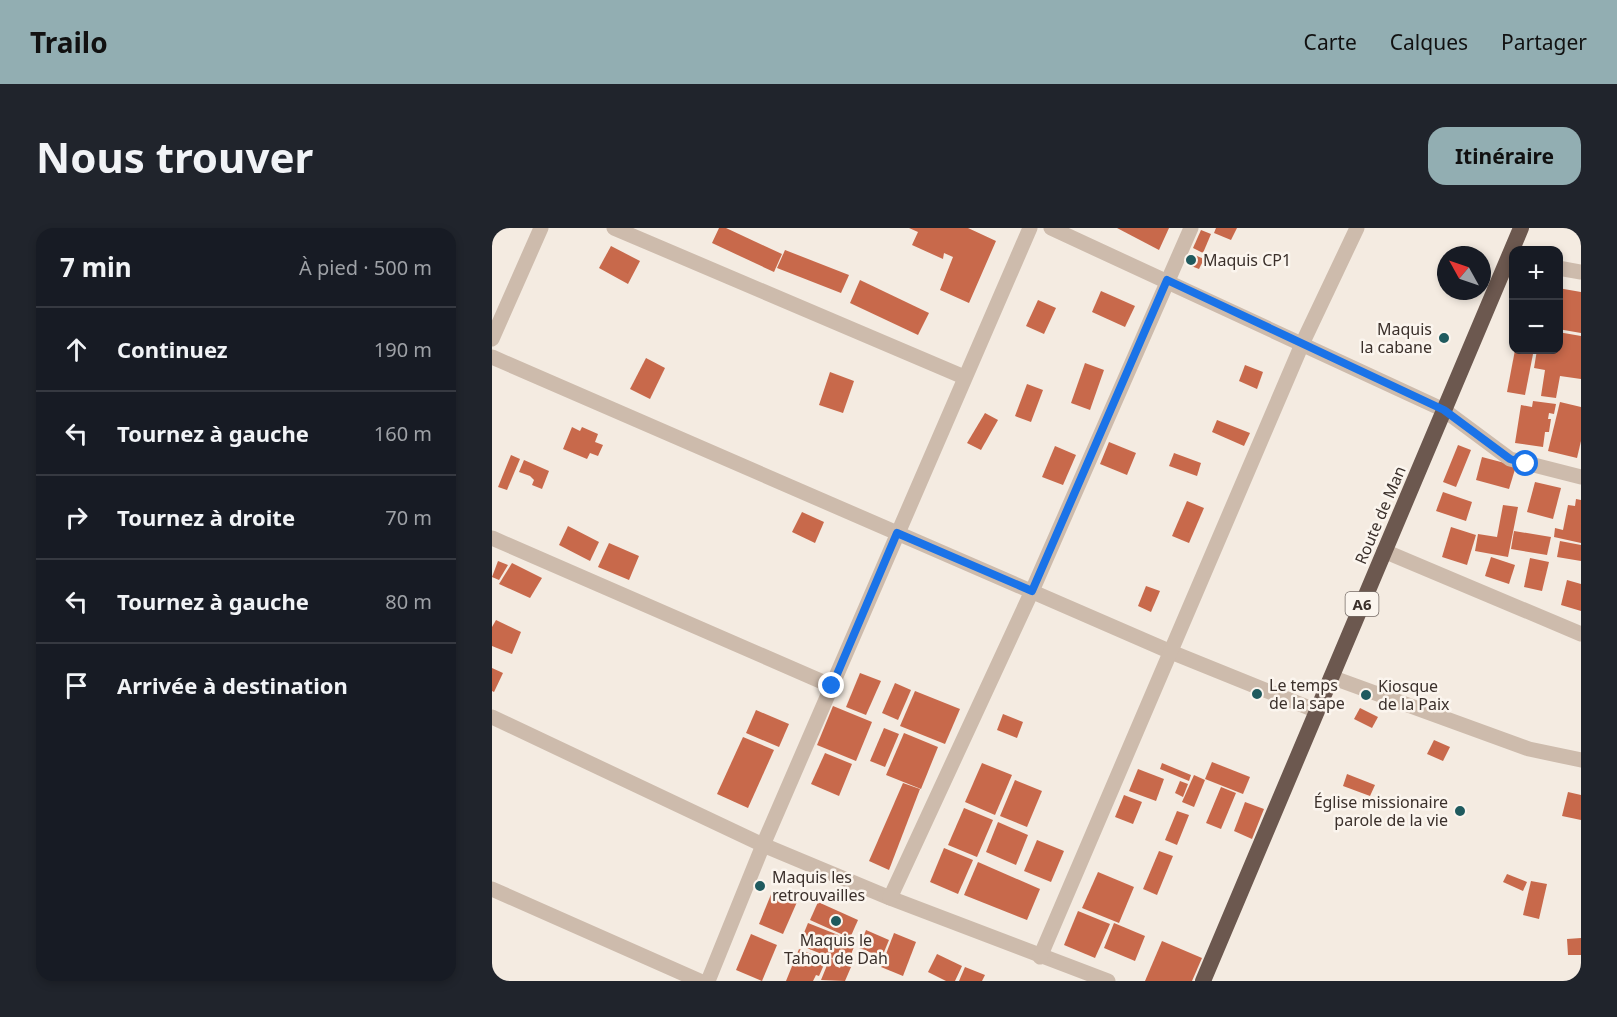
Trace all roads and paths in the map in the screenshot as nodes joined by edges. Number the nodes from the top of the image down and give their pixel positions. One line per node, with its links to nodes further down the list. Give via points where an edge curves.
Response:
1 (542, 228): 13 (street)
2 (614, 228): 16 (street)
3 (1030, 228): 16 (street)
4 (1051, 228): 12 (street)
5 (1191, 228): 12 (street)
6 (1357, 228): 14 (street)
7 (1521, 228): 8 (highway, Route de Man / A6)
8 (1515, 246)
9 (1509, 263): 17 (highway, Route de Man / A6)
10 (1563, 269): 11 (street)
11 (1581, 272)
12 (1167, 280): 14 (street); 22 (street)
13 (492, 339)
14 (1303, 342): 17 (street); 24 (street)
15 (492, 357): 19 (street)
16 (964, 377): 19 (street)
17 (1444, 410): 18 (street, via 1510,459); 21 (highway, Route de Man / A6)
18 (1581, 477)
19 (897, 533): 22 (street); 26 (street)
20 (492, 538): 26 (street)
21 (1384, 551): 23 (street); 25 (highway, Route de Man / A6)
22 (1032, 591): 24 (street); 32 (street)
23 (1581, 634)
24 (1171, 652): 27 (street); 33 (street)
25 (1331, 677): 27 (highway, Route de Man / A6); 29 (street, via 1529,749)
26 (832, 686): 30 (street)
27 (1317, 711): 37 (highway, Route de Man / A6)
28 (492, 717): 30 (street)
29 (1581, 759)
30 (763, 844): 32 (street); 35 (street)
31 (492, 889): 34 (street)
32 (890, 898): 33 (street)
33 (1040, 957): 36 (street)
34 (700, 981)
35 (708, 981)
36 (1108, 981)
37 (1203, 981)

